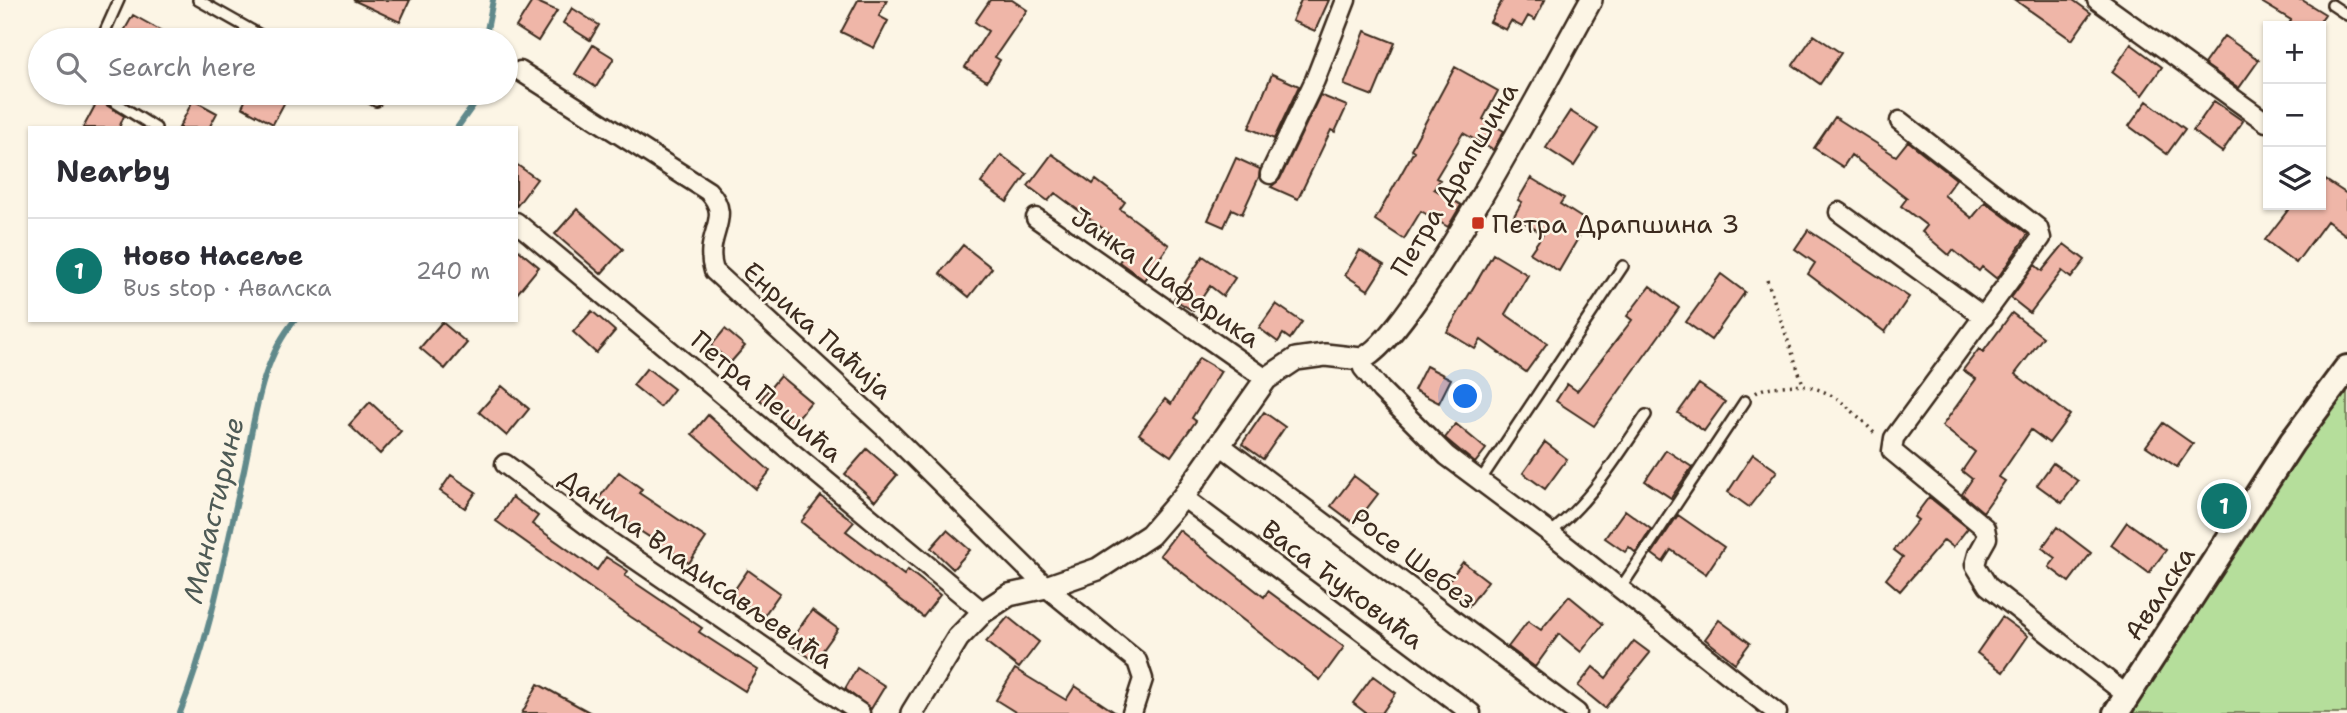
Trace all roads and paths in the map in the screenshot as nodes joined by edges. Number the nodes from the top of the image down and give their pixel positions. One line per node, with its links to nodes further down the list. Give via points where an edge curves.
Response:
1 (119, 0): 8 (lane)
2 (198, 0): 9 (lane)
3 (1346, 0): 15 (street, via 1315,80)
4 (1591, 0): 22 (street, Петра Драпшина, via 1460,235 1383,344)
5 (2097, 0): 12 (street)
6 (2332, 5): 7 (lane)
7 (2347, 15)
8 (106, 28)
9 (248, 28)
10 (520, 71): 34 (street, Енрика Паћија, via 708,191 719,202 720,217 709,255 714,271 886,428)
11 (119, 105): 14 (lane)
12 (2263, 120)
13 (1900, 121): 21 (street, via 2041,234 2040,243)
14 (153, 126)
15 (1270, 174)
16 (1839, 212): 21 (street)
17 (1036, 218): 24 (street, Јанка Шафарика)
18 (518, 224): 36 (street, Петра Пешића)
19 (1623, 266): 31 (lane)
20 (1766, 280): 25 (path)
21 (1984, 317): 29 (street)
22 (1361, 359): 24 (street, via 1325,355 1296,359); 31 (street, via 1368,374 1423,434)
23 (2347, 368): 37 (main road, Авалска, via 2292,442)
24 (1266, 379): 28 (street)
25 (1803, 384): 26 (path, via 1763,388); 29 (path, via 1821,388 1850,406)
26 (1745, 401): 35 (lane)
27 (1646, 415): 33 (lane, via 1595,489)
28 (1219, 444): 32 (street); 42 (street, Росе Шебез)
29 (1891, 447): 37 (street, via 1895,456 1985,528 1987,538 1975,565 1988,586)
30 (505, 464): 38 (street, Данила Владисављевића, via 600,535)
31 (1480, 481): 33 (street)
32 (1183, 497): 34 (street, via 1131,550 1098,569); 41 (street, Васа Ћуковића)
33 (1550, 533): 35 (street)
34 (1046, 587): 36 (street, via 1009,596); 40 (street, via 1137,661 1143,679)
35 (1620, 589): 43 (street)
36 (984, 611): 39 (street, via 958,638)
37 (2122, 704)
38 (860, 713)
39 (912, 713)
40 (1132, 713)
41 (1471, 713)
42 (1577, 713)
43 (1777, 713)

